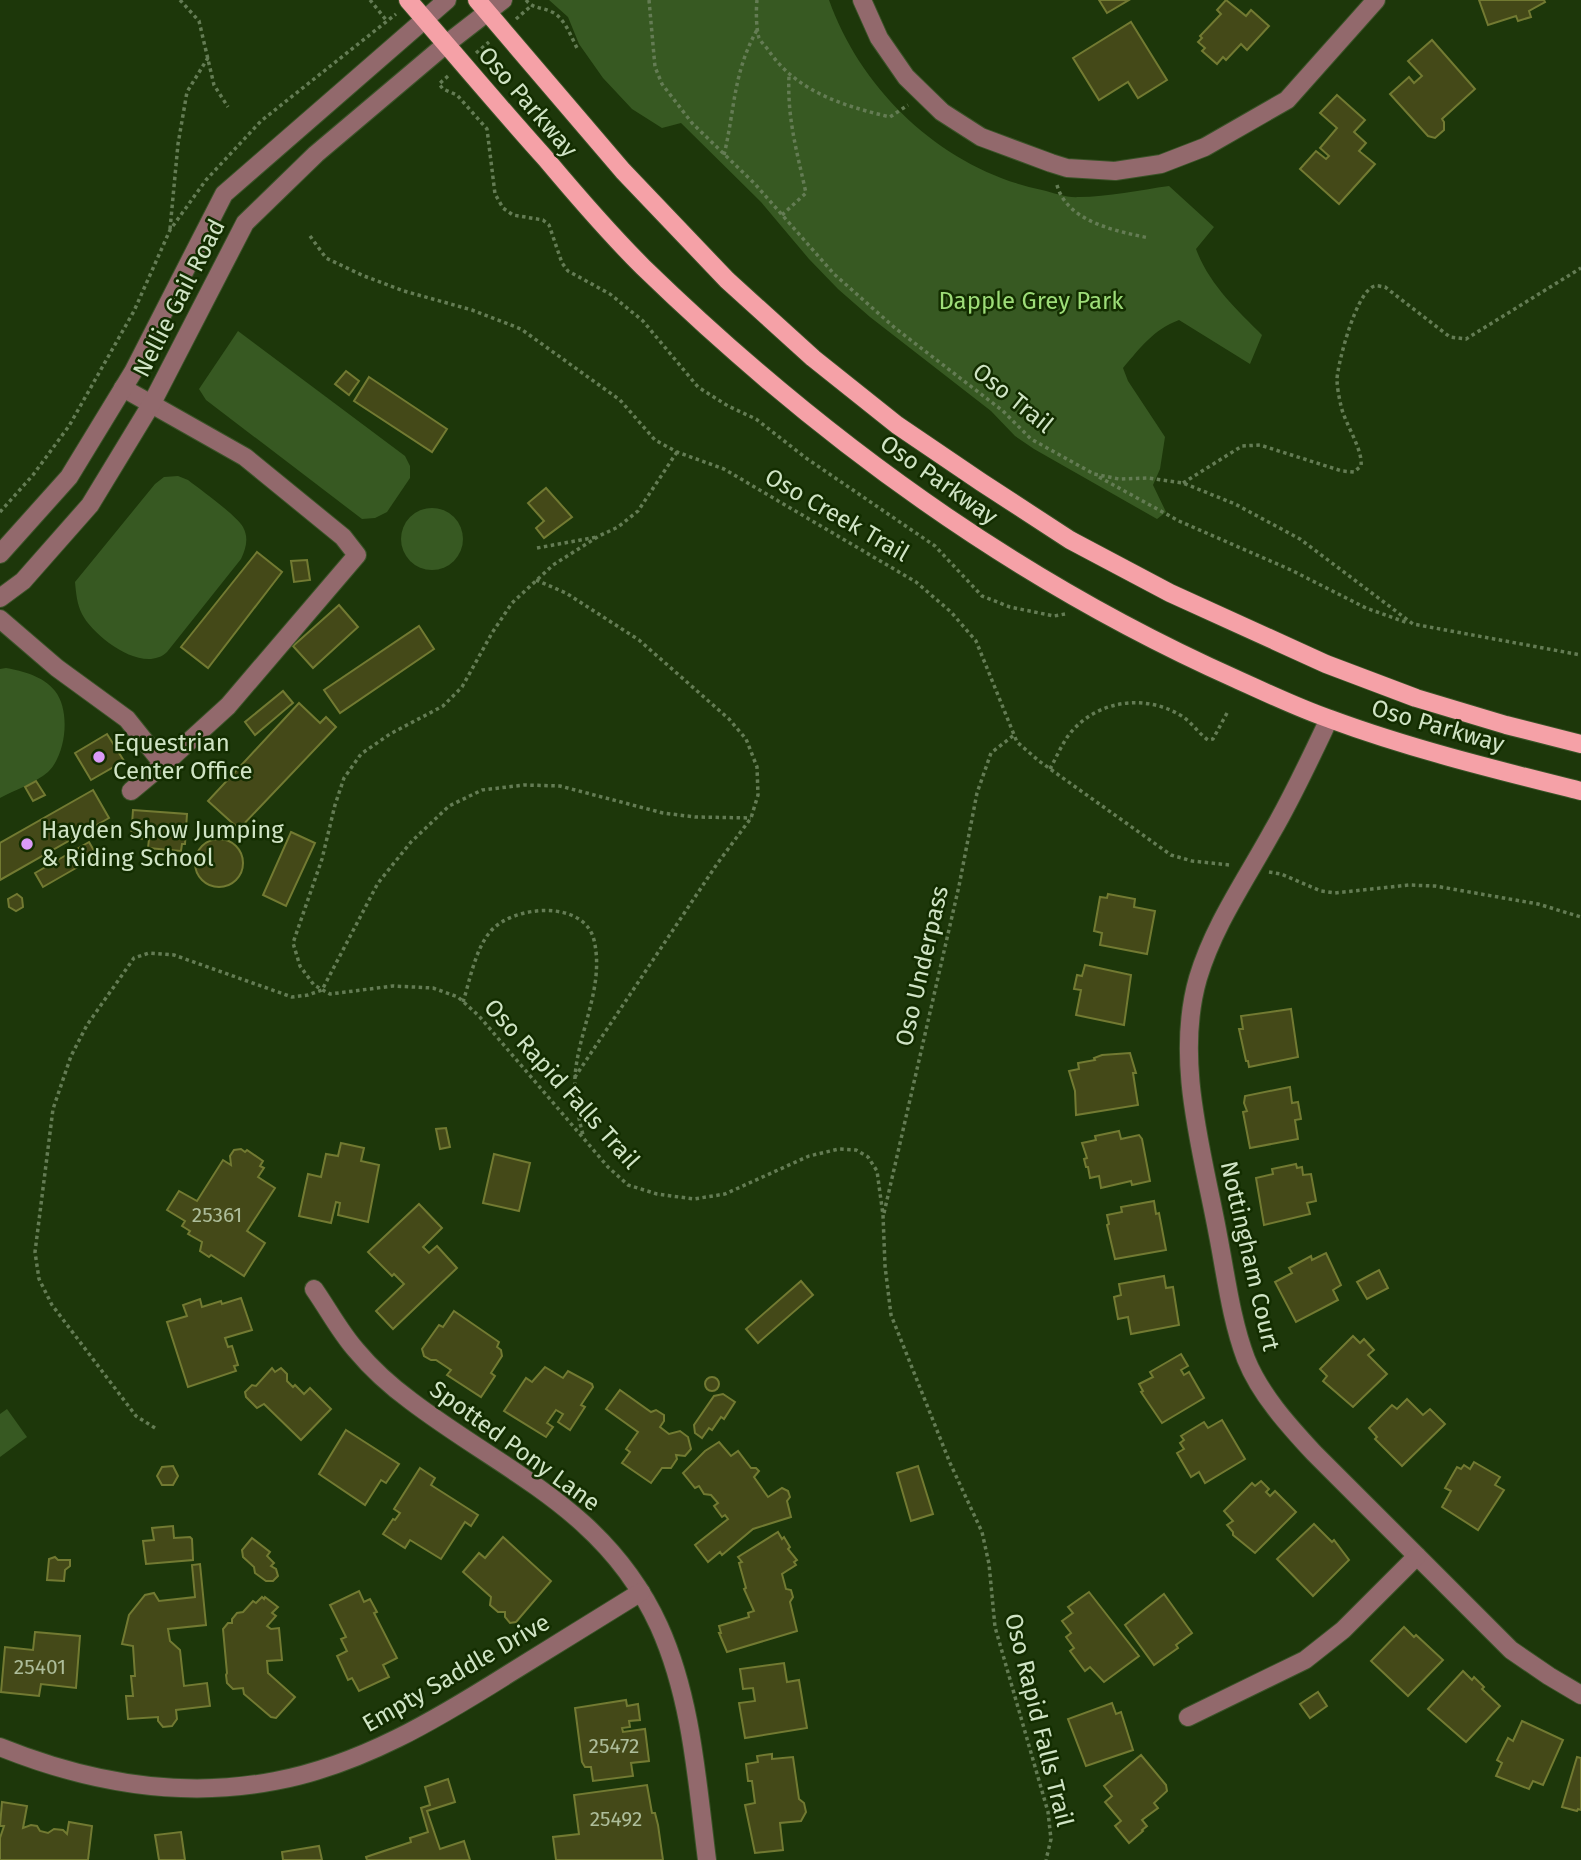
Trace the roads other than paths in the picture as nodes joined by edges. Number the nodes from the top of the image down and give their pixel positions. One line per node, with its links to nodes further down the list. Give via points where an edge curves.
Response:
1 (447, 0): 7 (street, Nellie Gail Road)
2 (503, 0): 6 (street, Nellie Gail Road)
3 (862, 0): 4 (street, via 879,38 906,76 942,112 981,137 1051,163 1115,171 1161,164 1205,147 1287,100)
4 (1376, 0)
5 (409, 1): 7 (main road, Oso Parkway)
6 (482, 6): 8 (street, Nellie Gail Road); 15 (main road, Oso Parkway, via 623,171 727,280 813,358 897,425 981,482 1070,540 1170,593 1326,664 1416,698)
7 (424, 19): 8 (main road, Oso Parkway); 9 (street, Nellie Gail Road, via 224,194)
8 (445, 45): 10 (street, Nellie Gail Road, via 316,155 245,223); 14 (main road, Oso Parkway, via 641,264 772,386 839,439 910,492 1095,610 1181,654)
9 (123, 387): 10 (street); 11 (street, Nellie Gail Road, via 69,477)
10 (152, 403): 12 (street, Nellie Gail Road, via 90,505 23,581); 16 (street, via 245,457 343,537 357,555 228,706)
11 (0, 554)
12 (0, 598)
13 (0, 619): 16 (street, via 127,719)
14 (1329, 719): 18 (main road, Oso Parkway); 20 (street, Nottingham Court, via 1272,832 1225,911 1198,979 1189,1057 1193,1097 1246,1360 1287,1423)
15 (1581, 744)
16 (163, 764): 17 (street)
17 (131, 791)
18 (1581, 791)
19 (314, 1289): 21 (street, Spotted Pony Lane, via 373,1367 410,1400 570,1510 617,1557)
20 (1416, 1556): 22 (street, Nottingham Court, via 1511,1650); 23 (street, via 1343,1630 1305,1660)
21 (641, 1592): 24 (street, Empty Saddle Drive, via 388,1744 275,1782 173,1788 109,1782 41,1764); 25 (street, Spotted Pony Lane, via 677,1673 689,1724)
22 (1581, 1695)
23 (1188, 1717)
24 (0, 1747)
25 (707, 1860)

